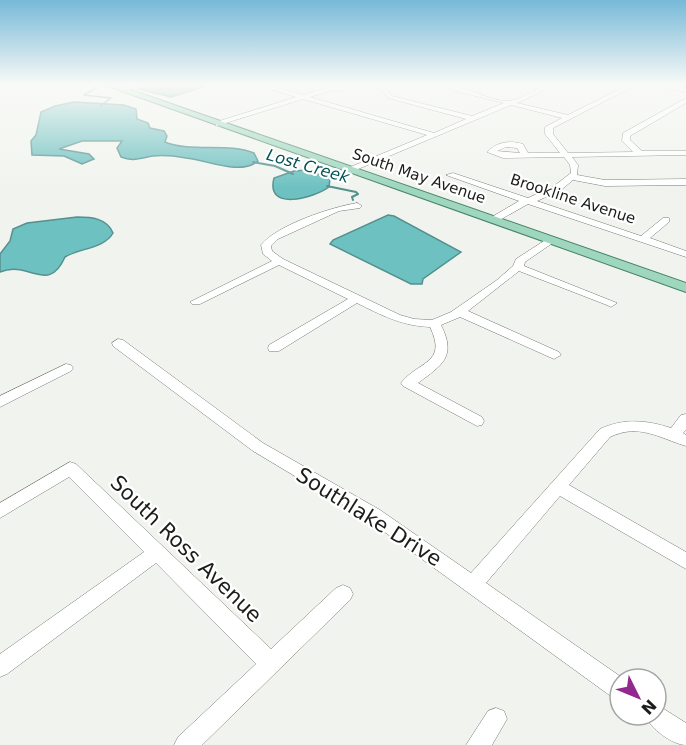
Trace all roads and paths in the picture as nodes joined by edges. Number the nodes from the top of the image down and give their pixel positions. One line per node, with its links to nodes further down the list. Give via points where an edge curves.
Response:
1 (204, 119): 7 (main road, South May Avenue)
2 (235, 119): 7 (street)
3 (378, 119): 8 (street)
4 (472, 119): 8 (street)
5 (564, 119): 11 (street, via 548,129)
6 (654, 119): 9 (street, via 626,135 626,141)
7 (219, 124): 13 (main road, South May Avenue)
8 (434, 135): 13 (street)
9 (639, 153): 10 (street); 11 (street)
10 (686, 153)
11 (566, 154): 12 (street); 15 (street, via 576,169)
12 (525, 155)
13 (351, 170): 20 (main road, South May Avenue)
14 (450, 175): 17 (street, Brookline Avenue)
15 (572, 177): 16 (street, via 607,183); 17 (street)
16 (686, 182)
17 (531, 202): 20 (street, via 532,207); 21 (street, Brookline Avenue)
18 (357, 206): 24 (street, via 337,209 274,237 266,248)
19 (666, 220): 21 (street)
20 (499, 222): 22 (main road, South May Avenue)
21 (644, 238): 23 (street, Brookline Avenue)
22 (554, 241): 25 (street, via 529,263); 26 (main road, South May Avenue)
23 (686, 254)
24 (279, 261): 27 (street); 28 (street)
25 (518, 267): 29 (street); 30 (street)
26 (686, 288)
27 (357, 299): 31 (street, via 404,321); 33 (street)
28 (196, 302)
29 (611, 303)
30 (459, 312): 31 (street); 34 (street)
31 (434, 324): 38 (street, via 442,338 441,356 408,383)
32 (118, 343): 44 (street, Southlake Drive, via 258,447 374,515)
33 (274, 348)
34 (554, 355)
35 (66, 368): 36 (street)
36 (0, 402)
37 (686, 419): 39 (street)
38 (477, 422)
39 (680, 438): 40 (street, via 642,426 617,427 600,436)
40 (558, 487): 43 (street); 44 (street)
41 (0, 511): 42 (street, South Ross Avenue, via 70,468)
42 (156, 553): 46 (street, South Ross Avenue); 47 (street)
43 (686, 561)
44 (473, 584): 48 (street, Southlake Drive)
45 (343, 594): 46 (street)
46 (270, 663): 52 (street)
47 (0, 667)
48 (608, 680)
49 (496, 720): 53 (street)
50 (668, 723): 51 (street)
51 (686, 736)
52 (186, 745)
53 (478, 745)

